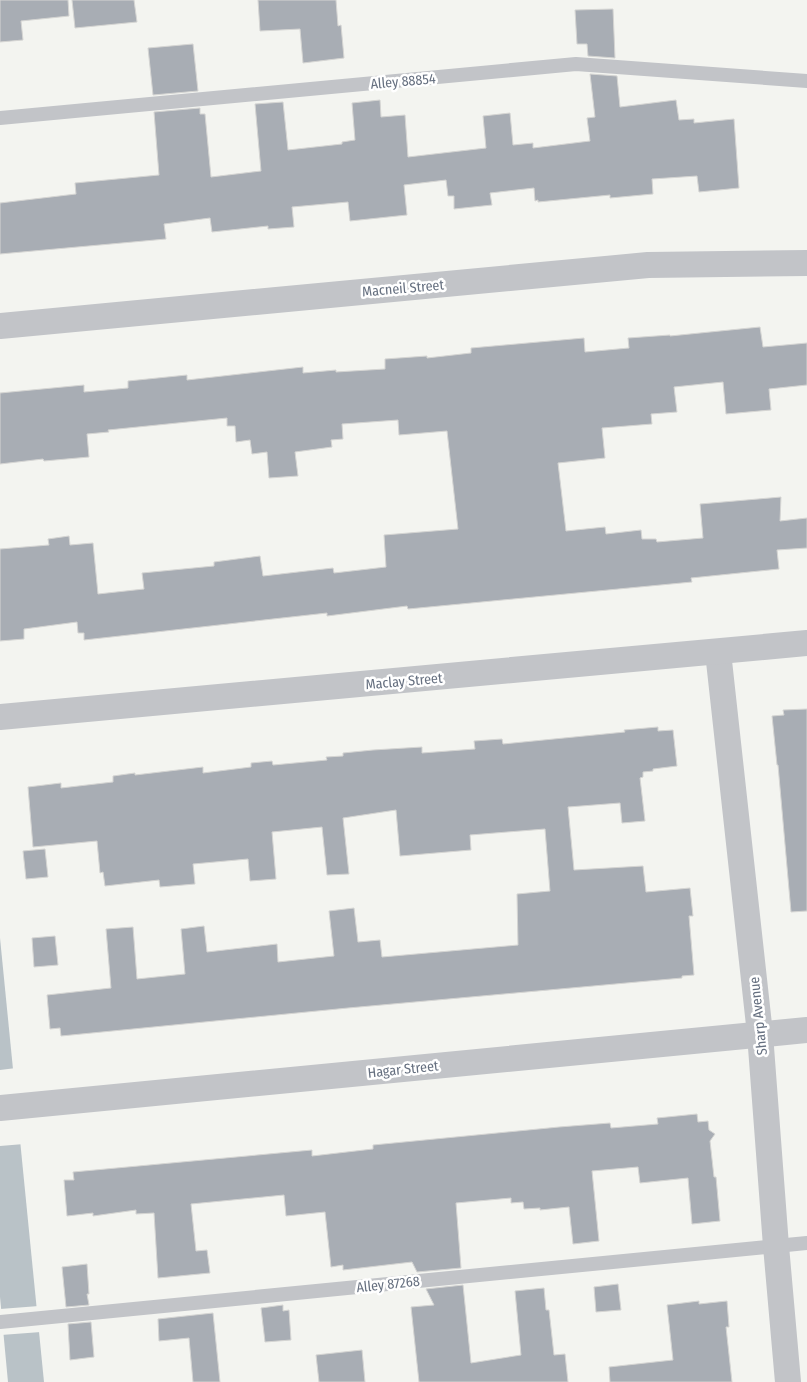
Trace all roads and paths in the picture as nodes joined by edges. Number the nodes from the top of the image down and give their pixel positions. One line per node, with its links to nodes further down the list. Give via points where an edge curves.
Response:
1 (807, 81): 2 (lane, Alley 88854, via 576,64)
2 (0, 118)
3 (807, 264): 4 (street, Macneil Street, via 648,265)
4 (0, 326)
5 (807, 643): 6 (street, Maclay Street)
6 (718, 652): 7 (street, Maclay Street); 9 (street, Sharp Avenue)
7 (0, 718)
8 (807, 1030): 9 (street, Hagar Street)
9 (760, 1034): 10 (street, Hagar Street); 12 (street, Sharp Avenue)
10 (10, 1107)
11 (807, 1243): 12 (lane, Alley 87268)
12 (776, 1246): 13 (lane, Alley 87268); 14 (street, Sharp Avenue)
13 (0, 1322)
14 (788, 1382)

